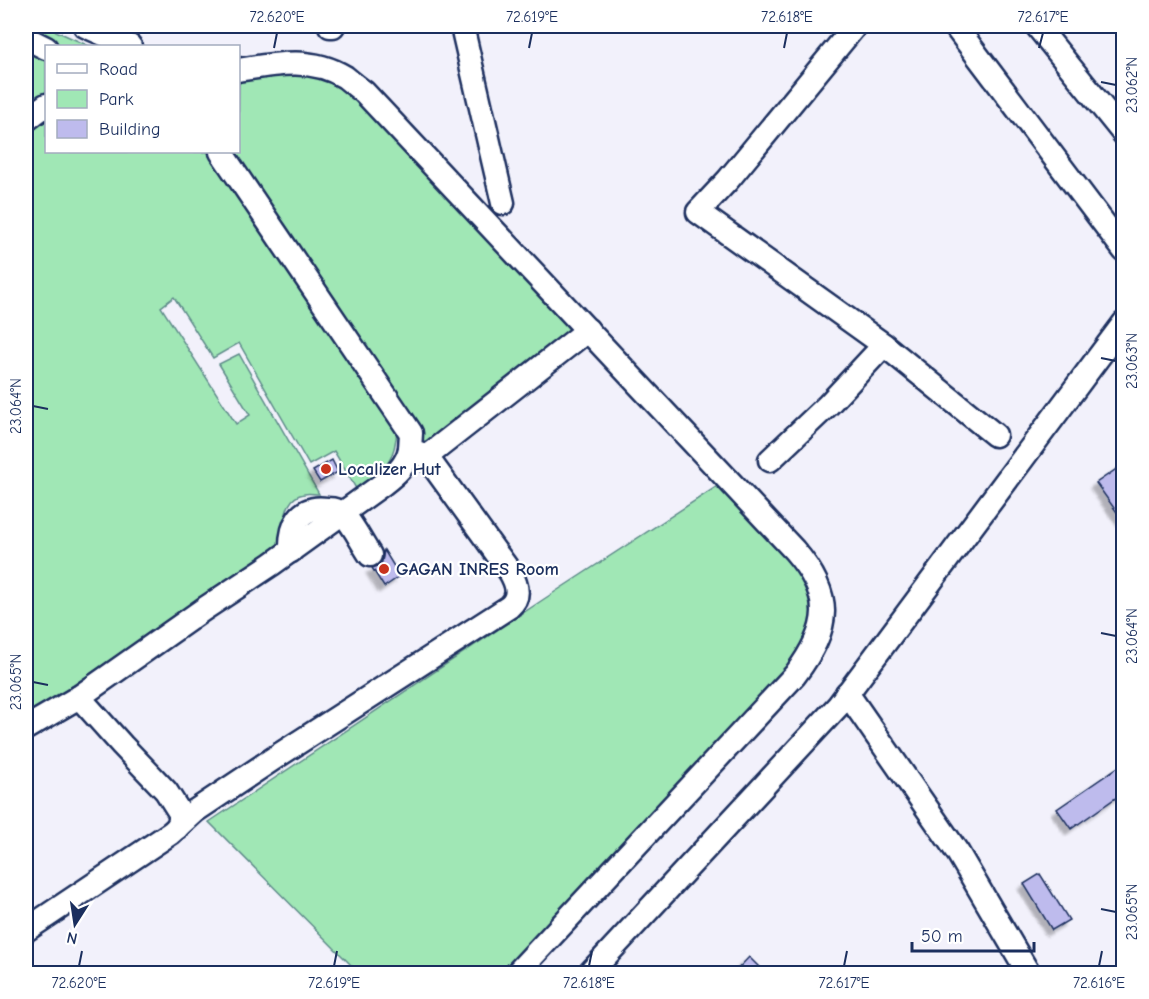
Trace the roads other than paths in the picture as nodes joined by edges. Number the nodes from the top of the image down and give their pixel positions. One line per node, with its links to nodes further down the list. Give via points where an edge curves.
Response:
1 (85, 26): 8 (street)
2 (128, 26): 9 (street)
3 (462, 26): 16 (street)
4 (855, 26): 20 (street, via 698,212)
5 (955, 26): 17 (street)
6 (1037, 26): 14 (street)
7 (26, 38): 10 (street)
8 (130, 45)
9 (132, 45)
10 (45, 48)
11 (240, 70): 19 (street, via 305,63 344,77 364,92)
12 (45, 106): 13 (street)
13 (26, 120)
14 (1124, 134)
15 (222, 153): 22 (street, via 411,433)
16 (503, 203)
17 (1124, 250)
18 (1124, 323): 26 (street)
19 (588, 330): 22 (street); 31 (street, via 808,566 822,596 824,615 814,646 795,675)
20 (884, 345): 21 (street); 23 (street)
21 (995, 435)
22 (418, 453): 24 (street); 29 (street, via 510,572 517,589 513,603 195,811)
23 (770, 460)
24 (343, 514): 25 (street); 27 (street)
25 (370, 555)
26 (847, 693): 32 (street); 33 (street, via 958,853)
27 (80, 697): 28 (street); 29 (street, via 166,791 180,813)
28 (26, 728)
29 (177, 828): 30 (street)
30 (26, 930)
31 (516, 974)
32 (589, 974)
33 (1029, 974)

